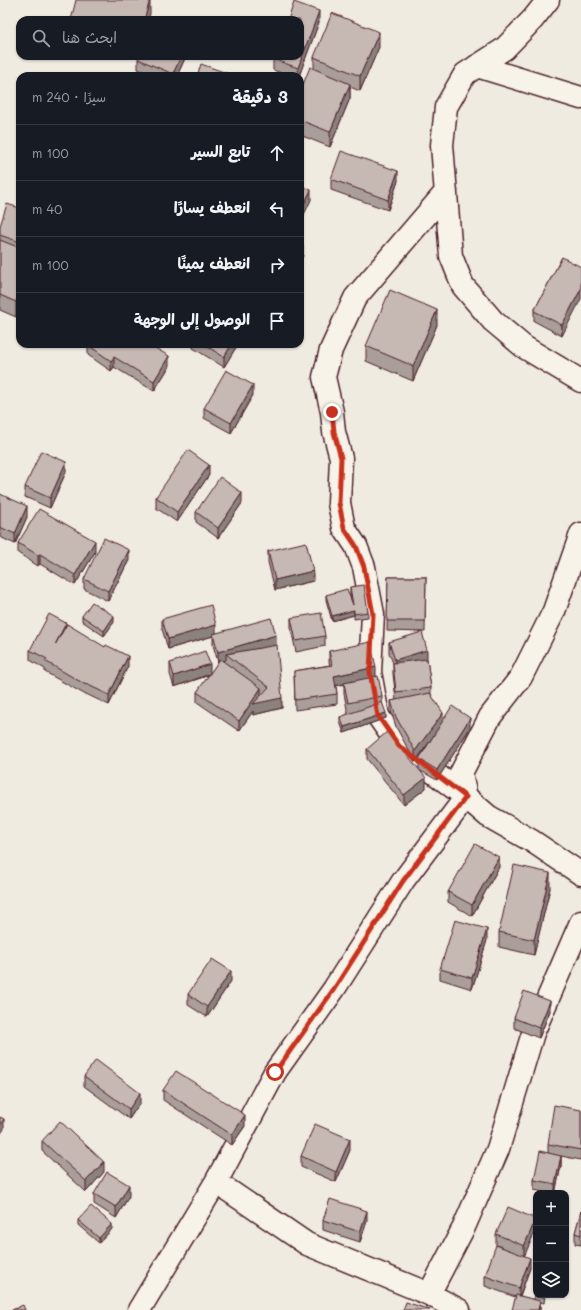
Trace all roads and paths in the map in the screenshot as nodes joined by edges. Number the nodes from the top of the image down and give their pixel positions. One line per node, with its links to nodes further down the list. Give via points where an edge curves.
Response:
1 (548, 0): 2 (street, via 534,19 504,48)
2 (477, 66): 3 (street); 4 (street, via 465,74 446,107 442,145)
3 (581, 98)
4 (446, 192): 5 (street, via 451,256 463,286 494,321 524,348); 7 (street, via 355,298 331,350 324,377 341,458 339,503 344,528 356,546 364,567 373,614 370,672 378,716 399,746)
5 (581, 381)
6 (581, 534): 7 (street, via 548,624 521,677 490,717 461,773)
7 (466, 797): 8 (street, via 488,816 532,841); 10 (street, via 403,881 334,989 275,1072)
8 (581, 874)
9 (581, 922): 11 (street, via 533,1033 498,1149 464,1227)
10 (216, 1182): 11 (street, via 307,1244); 12 (street)
11 (429, 1294): 13 (street)
12 (139, 1310)
13 (458, 1310)

